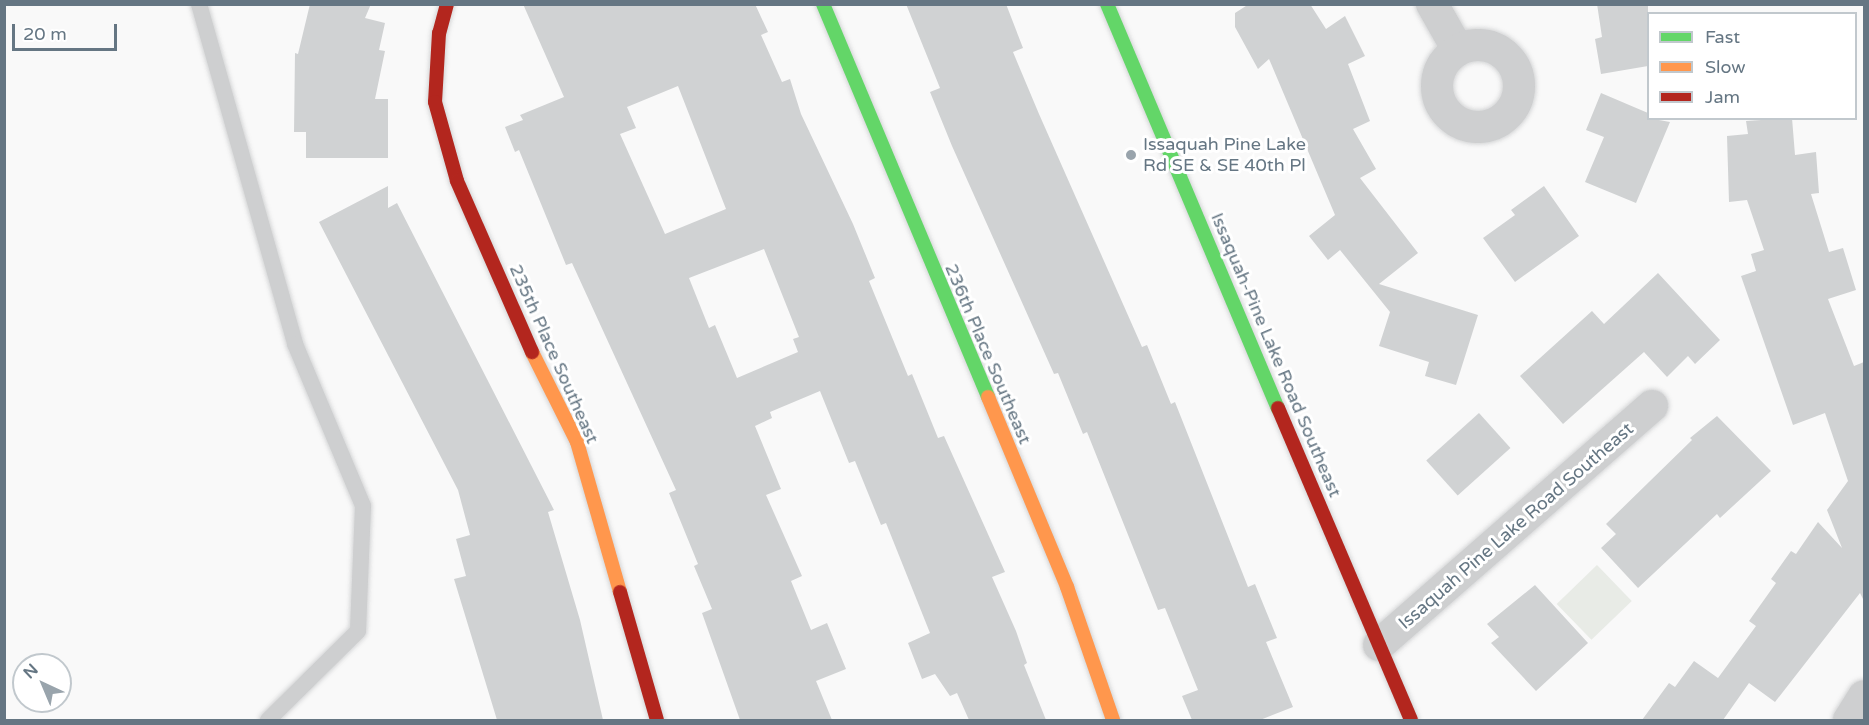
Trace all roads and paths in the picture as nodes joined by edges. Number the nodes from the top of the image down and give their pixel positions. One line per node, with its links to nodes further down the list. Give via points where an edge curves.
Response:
1 (200, 4): 10 (lane, via 295,345 363,506 358,631)
2 (447, 4): 11 (street, 235th Place Southeast, via 439,33 435,102 457,181 542,376 577,442)
3 (823, 4): 12 (street, 236th Place Southeast, via 1066,587)
4 (1107, 4): 8 (street, Issaquah-Pine Lake Road Southeast)
5 (1432, 4): 6 (street)
6 (1458, 50)
7 (1652, 406): 8 (street, Issaquah Pine Lake Road Southeast)
8 (1379, 645): 13 (street, Issaquah-Pine Lake Road Southeast)
9 (1864, 696): 14 (street)
10 (268, 720)
11 (657, 720)
12 (1113, 720)
13 (1411, 720)
14 (1849, 720)

